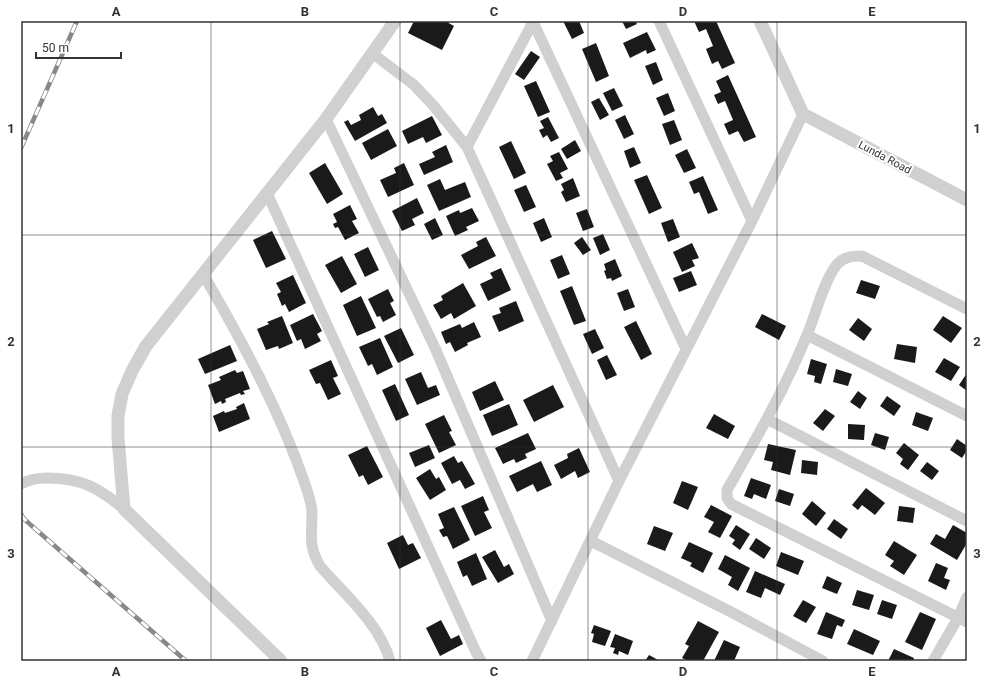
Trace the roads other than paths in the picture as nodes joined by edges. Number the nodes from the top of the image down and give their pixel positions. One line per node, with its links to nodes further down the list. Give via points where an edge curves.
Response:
1 (395, 21): 5 (street)
2 (659, 21): 11 (street)
3 (760, 21): 6 (street)
4 (534, 22): 8 (street); 15 (street)
5 (372, 53): 7 (street); 8 (street, via 414,85)
6 (803, 114): 10 (street, Lunda Road); 11 (street)
7 (326, 119): 9 (street); 25 (street, via 435,348)
8 (467, 147): 18 (street)
9 (267, 193): 12 (street); 28 (street)
10 (967, 200)
11 (752, 221): 15 (street)
12 (203, 274): 20 (street, via 146,346 122,394 118,430); 27 (street, via 228,316 283,426 306,485 312,512 310,538 314,556 380,636)
13 (967, 309): 14 (street, via 862,256 850,256 835,266)
14 (807, 335): 16 (street); 17 (street)
15 (686, 349): 18 (street)
16 (967, 416)
17 (767, 419): 21 (street); 24 (street, via 727,490 726,498 731,504)
18 (620, 482): 22 (street)
19 (21, 484): 20 (street, via 39,478 80,481)
20 (124, 508): 26 (street)
21 (967, 521)
22 (591, 541): 25 (street); 30 (street)
23 (967, 597): 24 (street)
24 (962, 620): 31 (street)
25 (552, 621): 29 (street)
26 (281, 661)
27 (390, 661)
28 (481, 661)
29 (532, 661)
30 (823, 661)
31 (933, 661)

